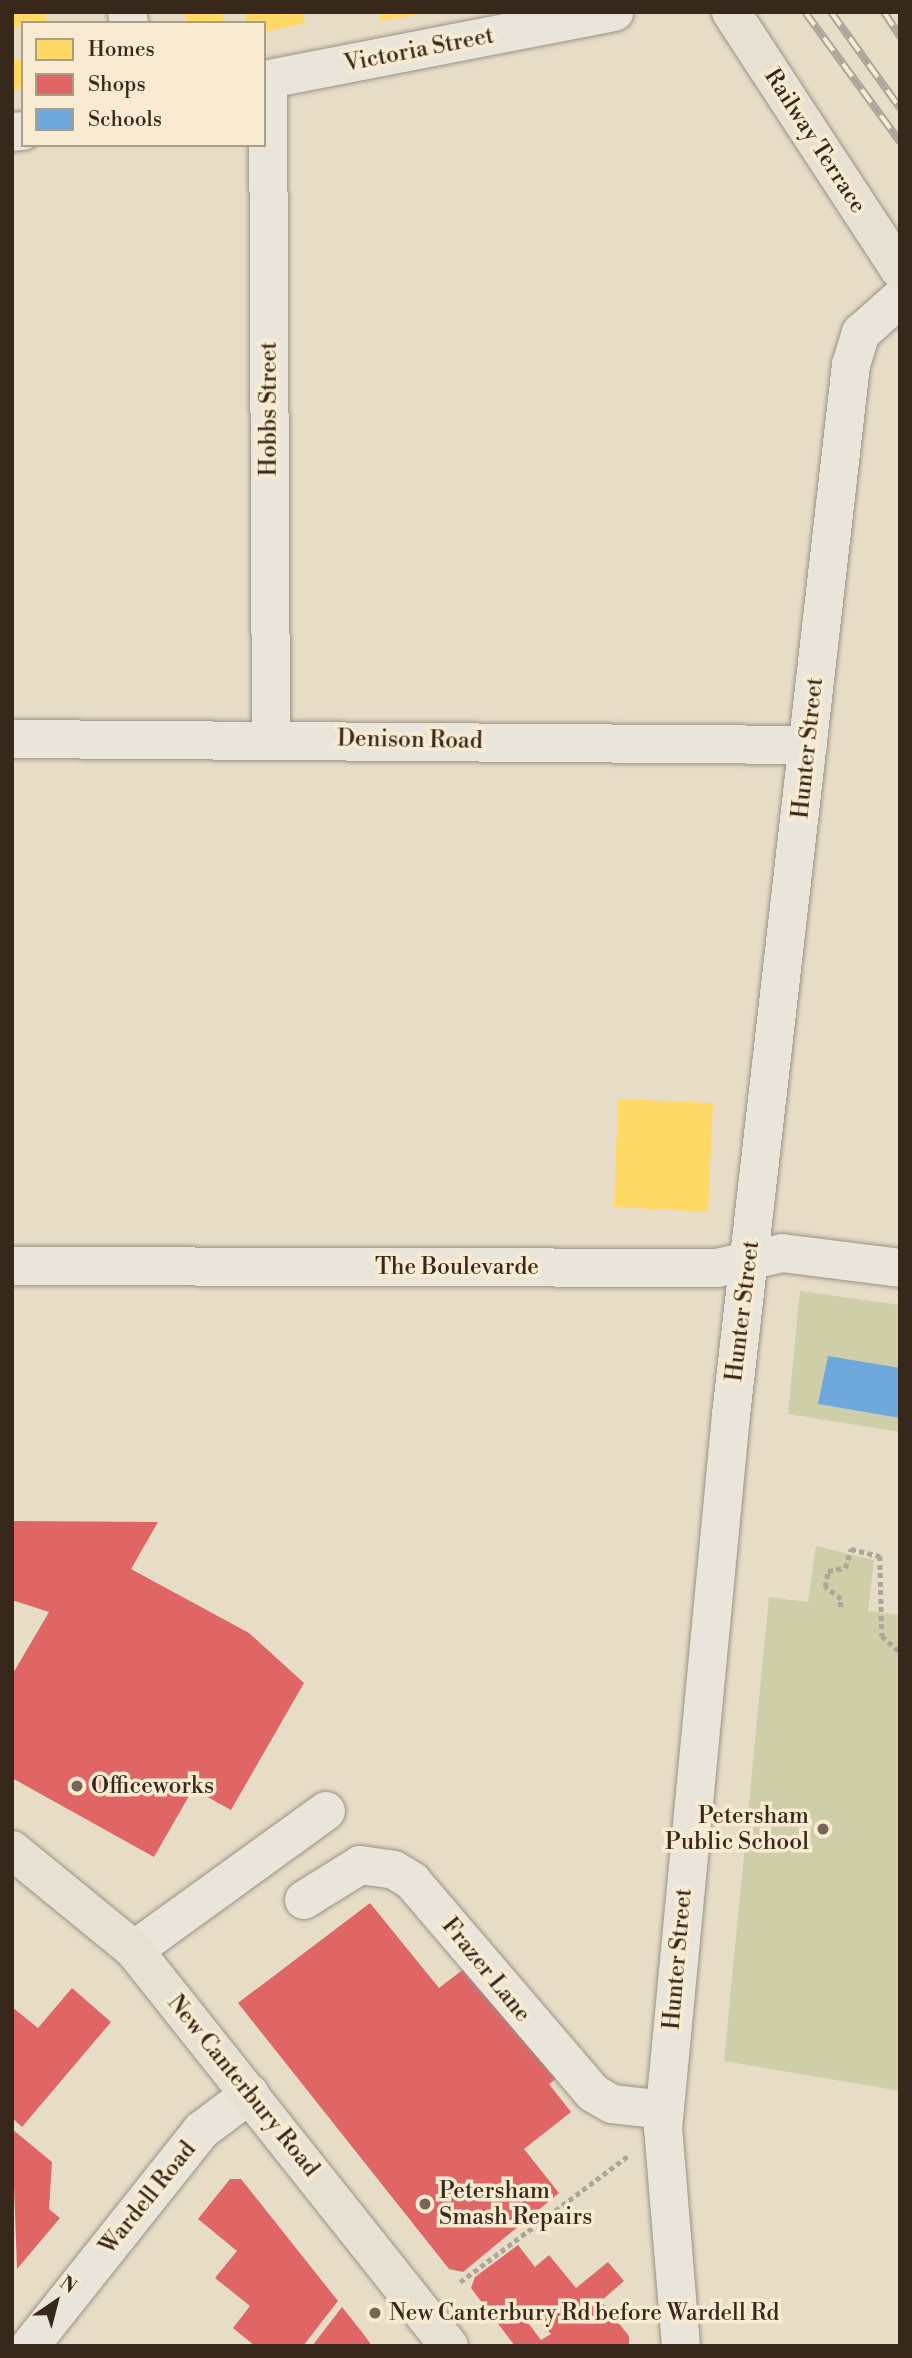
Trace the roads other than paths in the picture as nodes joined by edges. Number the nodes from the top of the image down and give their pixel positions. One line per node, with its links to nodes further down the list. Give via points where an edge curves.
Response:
1 (614, 12): 3 (street, Victoria Street)
2 (731, 12): 5 (main road, Railway Terrace)
3 (488, 23): 4 (street, Victoria Street)
4 (266, 79): 7 (street, Hobbs Street)
5 (900, 270)
6 (900, 298): 9 (street, Hunter Street, via 861,333 851,365)
7 (271, 738): 8 (street, Denison Road); 9 (street, Denison Road)
8 (12, 739)
9 (808, 745): 10 (street, Hunter Street)
10 (750, 1260): 11 (street, The Boulevarde, via 717,1268); 12 (street, The Boulevarde, via 782,1253); 18 (street, Hunter Street)
11 (12, 1266)
12 (900, 1268)
13 (326, 1811): 16 (street)
14 (12, 1850): 16 (main road, New Canterbury Road)
15 (304, 1900): 18 (street, Frazer Lane, via 360,1865 394,1870 412,1881 586,2086 612,2104)
16 (134, 1950): 17 (main road, New Canterbury Road)
17 (250, 2094): 19 (street, Wardell Road, via 202,2130); 20 (main road, New Canterbury Road)
18 (664, 2120): 21 (street, Hunter Street)
19 (30, 2346)
20 (449, 2346)
21 (681, 2346)

